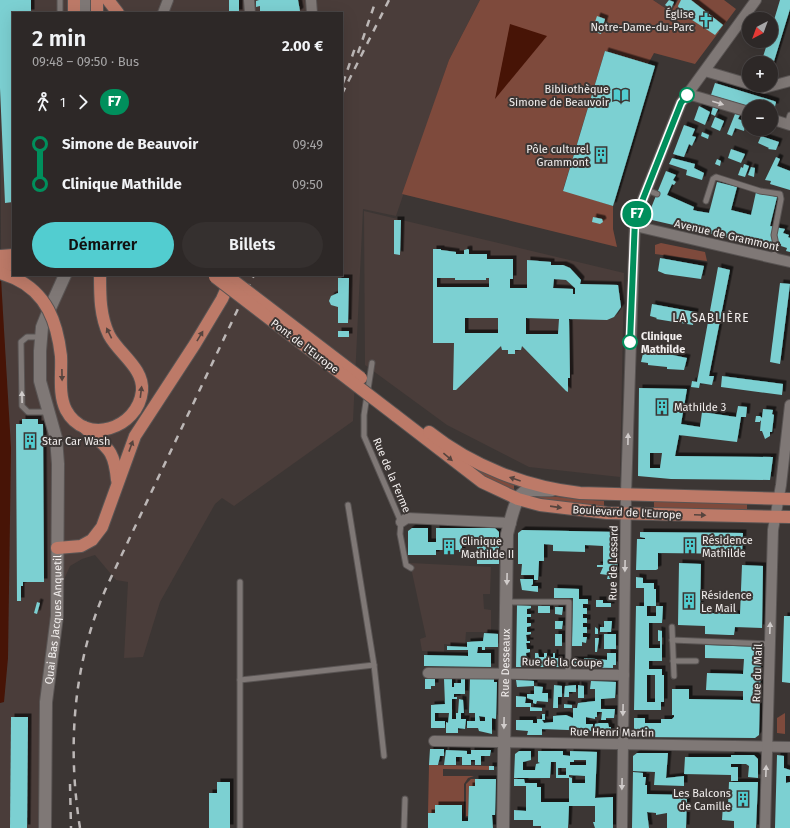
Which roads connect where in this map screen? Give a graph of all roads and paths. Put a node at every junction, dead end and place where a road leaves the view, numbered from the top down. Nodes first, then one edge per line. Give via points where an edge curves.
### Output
1 (60, 0) edge
2 (74, 0) edge
3 (84, 0) edge
4 (97, 0) edge
5 (108, 0) edge
6 (168, 0) edge
7 (249, 0) edge
8 (312, 0) edge
9 (756, 0) edge
10 (60, 12) edge
11 (74, 12) edge
12 (84, 12) edge
13 (97, 12) edge
14 (117, 12) edge
15 (163, 12) edge
16 (250, 12) edge
17 (312, 12) edge
18 (705, 71) junction
19 (790, 81) edge
20 (742, 82) edge
21 (778, 84) edge
22 (688, 94) junction
23 (742, 110) edge
24 (778, 120) edge
25 (789, 121) edge
26 (647, 190) junction
27 (657, 194) dead end
28 (706, 201) dead end
29 (635, 226) junction
30 (12, 254) edge
31 (0, 256) edge
32 (774, 258) junction
33 (790, 262) edge
34 (12, 264) edge
35 (0, 266) edge
36 (0, 273) edge
37 (65, 276) edge
38 (100, 276) edge
39 (217, 276) edge
40 (232, 276) edge
41 (41, 337) junction
42 (372, 363) dead end
43 (790, 405) edge
44 (396, 411) junction
45 (50, 412) junction
46 (82, 425) junction
47 (117, 483) junction
48 (553, 490) junction
49 (626, 494) junction
50 (518, 499) junction
51 (784, 499) edge
52 (348, 505) dead end
53 (626, 514) junction
54 (790, 517) edge
55 (775, 518) junction
56 (401, 522) junction
57 (511, 522) junction
58 (57, 548) junction
59 (411, 568) dead end
60 (240, 582) dead end
61 (506, 602) junction
62 (672, 627) dead end
63 (672, 640) junction
64 (770, 644) junction
65 (673, 661) junction
66 (696, 661) dead end
67 (374, 665) junction
68 (428, 673) dead end
69 (505, 674) junction
70 (568, 674) junction
71 (624, 675) junction
72 (674, 676) dead end
73 (240, 680) junction
74 (434, 741) dead end
75 (504, 742) junction
76 (623, 745) junction
77 (767, 747) junction
78 (790, 747) edge
79 (384, 756) dead end
80 (405, 799) dead end
81 (45, 828) edge
82 (240, 828) edge
83 (404, 828) edge
84 (503, 828) edge
85 (622, 828) edge
86 (765, 828) edge

1 - 10 lane
2 - 11 main road
3 - 12 main road
4 - 13 main road
5 - 14 main road
6 - 15 street
7 - 16 street
8 - 17 street
9 - 18 street, Rue de Lessard
18 - 20 street
18 - 22 street, Rue de Lessard
19 - 21 street
22 -> 23 street
22 - 26 street, Rue de Lessard via 681,103
24 - 25 street
26 - 27 lane
26 - 29 street, Rue de Lessard via 635,219
28 - 32 lane via 716,177 760,191 780,194 774,235
29 - 32 street, Avenue de Grammont
49 -> 29 street, Rue de Lessard
30 - 31 main road
32 - 33 street, Avenue de Grammont
34 - 35 main road
36 -> 46 main road, bridge via 23,282 46,303 56,327 64,403 71,417
37 - 41 main road, Quai Bas Jacques Anquetil via 46,317
46 -> 38 main road via 97,430 120,425 134,414 142,391 138,372 116,346 104,320
39 - 44 main road, Pont de l'Europe, bridge
47 -> 40 main road via 135,436 199,338 222,299
41 - 45 main road, Quai Bas Jacques Anquetil via 40,381
45 -> 41 lane via 28,412 22,406 21,342 27,337
42 - 56 lane, Rue de la Ferme via 364,415 364,436
43 - 51 street, Rue du Mail
48 -> 44 main road, Boulevard de l'Europe via 513,479 486,466
44 -> 50 main road, Boulevard de l'Europe via 482,482
45 - 58 main road, Quai Bas Jacques Anquetil via 58,464
46 - 47 main road via 113,456
47 - 58 main road via 102,527 97,534 81,546
48 - 49 main road, Boulevard de l'Europe
48 - 50 main road via 527,491 521,493
49 - 51 main road, Boulevard de l'Europe
49 - 53 street, Rue de Lessard
50 -> 53 main road, Boulevard de l'Europe via 580,511
50 - 57 main road, Rue Desseaux
51 - 55 street, Rue du Mail
52 - 67 lane
53 -> 55 main road, Boulevard de l'Europe
53 -> 71 street, Rue de Lessard
54 - 55 main road, Boulevard de l'Europe
64 -> 55 street, Rue du Mail
56 - 57 street via 407,518
56 - 59 lane, Rue de la Ferme via 406,566
57 -> 61 main road, Rue Desseaux via 507,534
58 - 81 main road, Quai Bas Jacques Anquetil via 57,616 46,702
60 - 73 lane
61 - 69 main road, Rue Desseaux
61 - 70 lane via 569,602
62 - 63 lane
63 - 64 lane
63 - 65 lane
64 - 77 street, Rue du Mail
65 - 66 lane
65 - 72 lane
67 - 73 lane
67 - 79 lane
68 - 69 street, Rue de la Coupe
69 - 70 street, Rue de la Coupe
69 -> 75 main road, Rue Desseaux
70 - 71 street, Rue de la Coupe
71 -> 76 street, Rue de Lessard
73 - 82 lane
74 - 75 street, Rue Henri Martin
75 - 76 street, Rue Henri Martin
75 - 84 main road, Rue Desseaux
76 - 77 street, Rue Henri Martin
76 -> 85 street, Rue de Lessard
77 - 78 street, Rue Henri Martin
86 -> 77 street, Rue du Mail
80 - 83 lane

